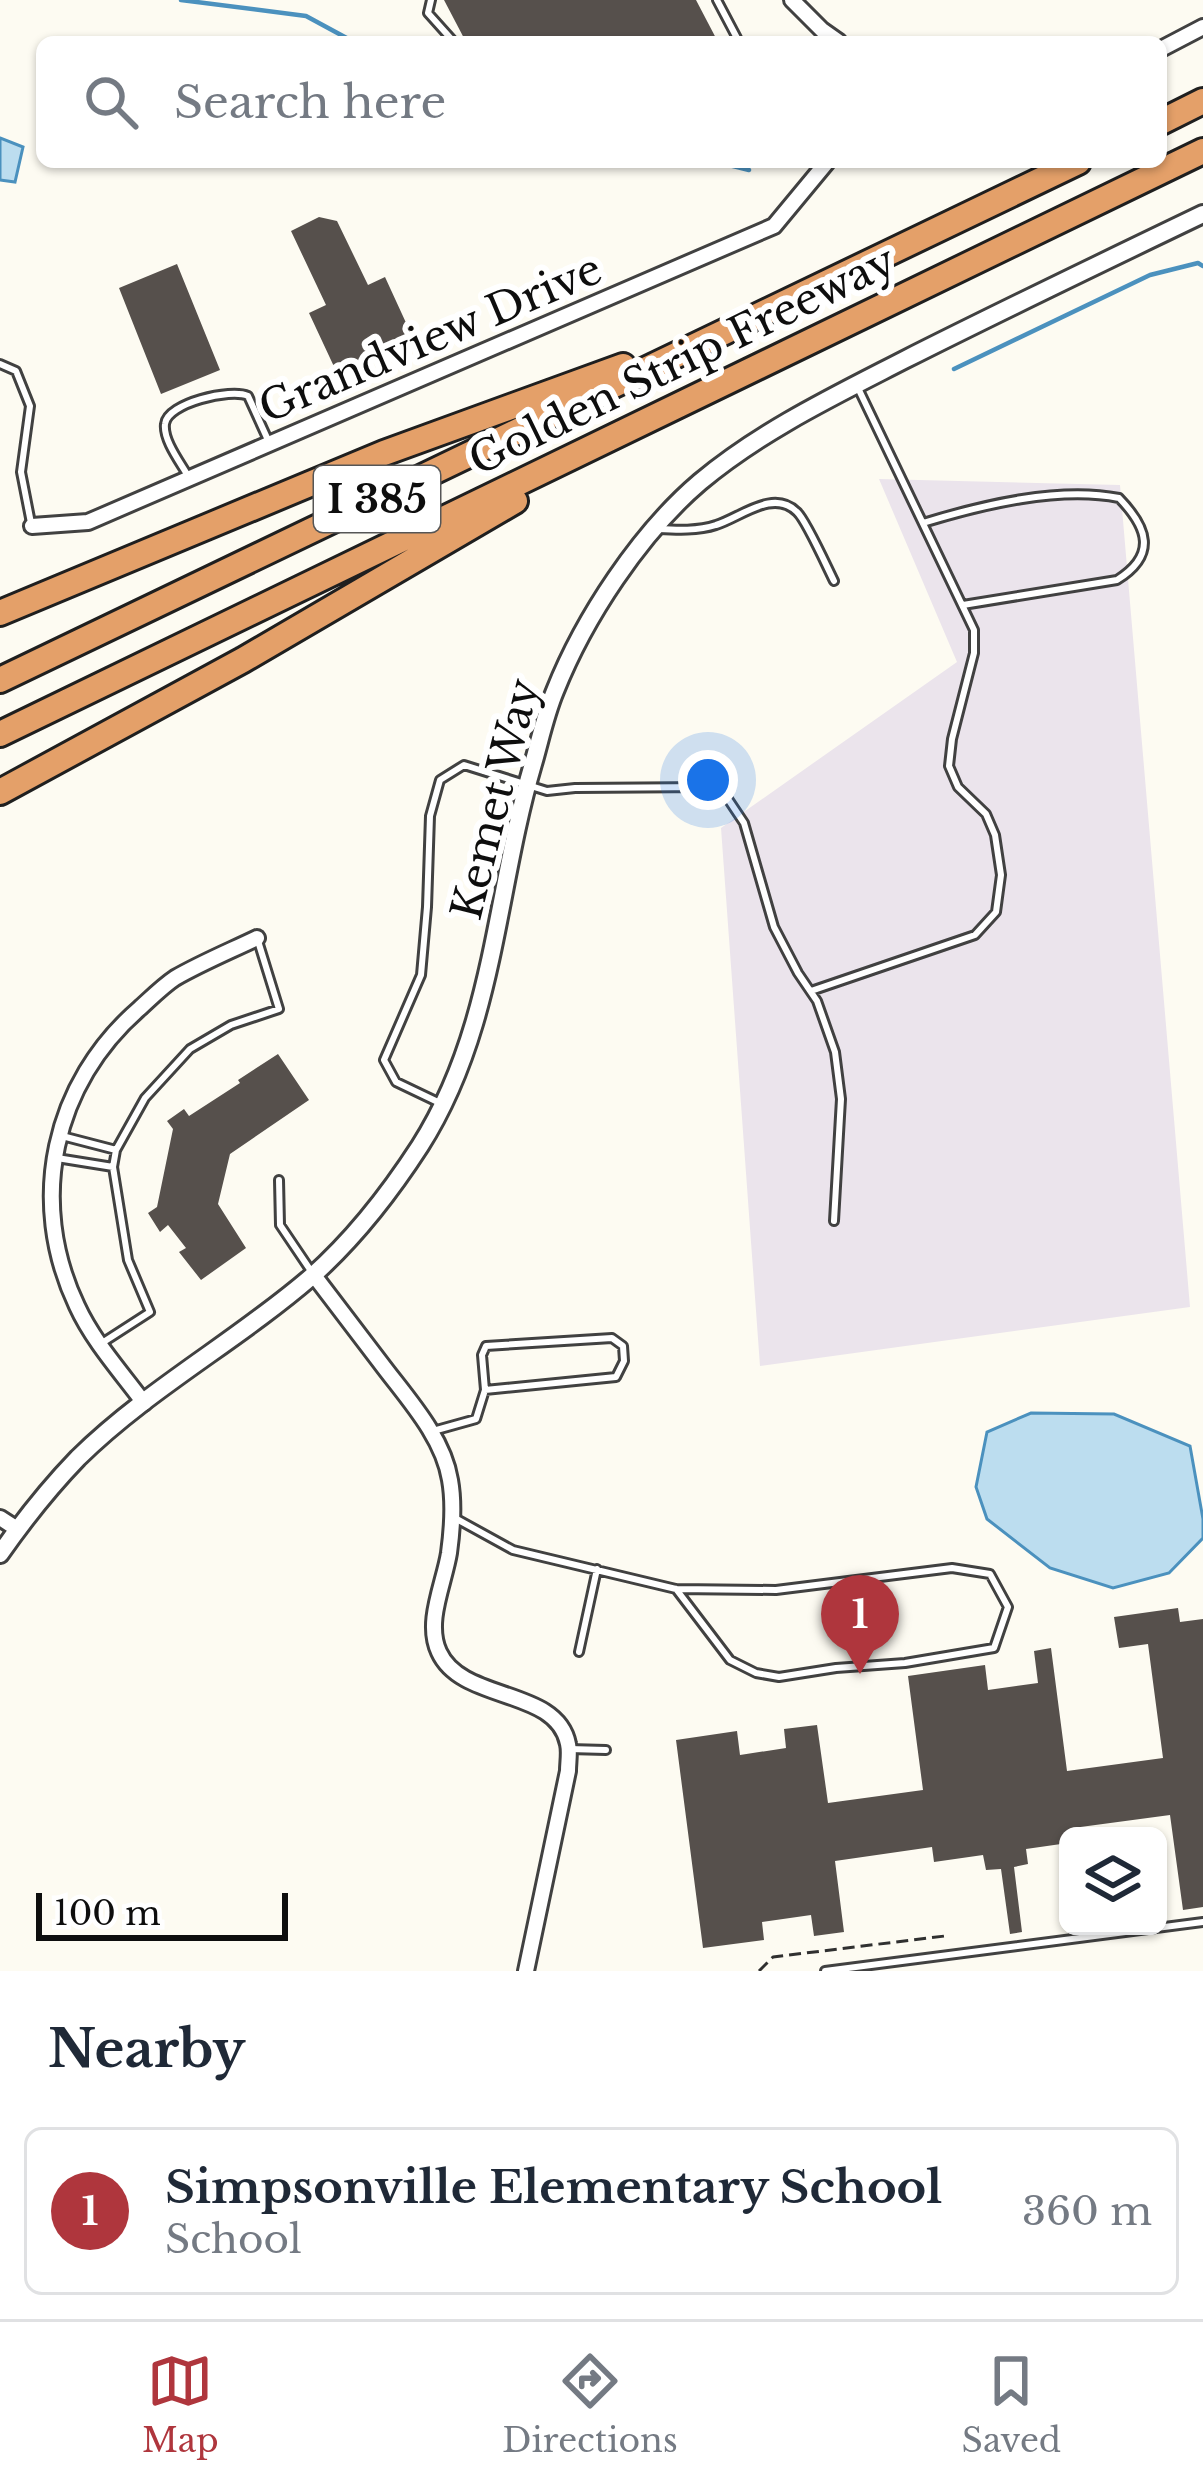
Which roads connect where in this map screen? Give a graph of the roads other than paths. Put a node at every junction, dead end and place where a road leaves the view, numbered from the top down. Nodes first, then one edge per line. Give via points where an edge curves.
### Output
1 (431, 0) edge
2 (717, 0) edge
3 (792, 0) edge
4 (1203, 27) edge
5 (449, 36) edge
6 (736, 36) edge
7 (830, 36) edge
8 (1167, 46) edge
9 (1203, 101) edge
10 (1167, 119) edge
11 (1203, 151) edge
12 (822, 168) edge
13 (1066, 168) edge
14 (1203, 214) edge
15 (755, 319) junction
16 (0, 364) edge
17 (856, 385) junction
18 (676, 406) junction
19 (270, 443) junction
20 (189, 478) junction
21 (923, 523) junction
22 (32, 526) joint
23 (655, 529) junction
24 (834, 581) dead end
25 (964, 604) junction
26 (0, 613) edge
27 (0, 680) edge
28 (0, 734) edge
29 (526, 787) junction
30 (0, 792) edge
31 (257, 938) joint
32 (811, 992) junction
33 (442, 1104) junction
34 (58, 1136) junction
35 (116, 1150) junction
36 (54, 1158) junction
37 (113, 1167) junction
38 (279, 1180) dead end
39 (834, 1221) dead end
40 (314, 1274) junction
41 (100, 1344) junction
42 (484, 1390) junction
43 (145, 1403) junction
44 (430, 1432) junction
45 (451, 1517) junction
46 (0, 1518) edge
47 (17, 1529) junction
48 (0, 1554) edge
49 (597, 1569) junction
50 (676, 1589) junction
51 (579, 1652) dead end
52 (569, 1749) junction
53 (606, 1750) dead end
54 (1203, 1922) edge
55 (526, 1971) edge
56 (825, 1971) edge

1 - 5 lane via 428,13
2 - 6 lane
3 - 7 street
4 - 8 street
9 - 10 highway
11 - 18 highway, Golden Strip Freeway / I 385
12 - 19 street, Grandview Drive via 774,226
13 - 15 highway, Golden Strip Freeway / I 385
14 - 17 street, Kemet Way
15 - 26 highway via 384,453
15 - 27 highway, Golden Strip Freeway / I 385
16 - 22 lane via 16,371 30,406 20,472
17 - 21 lane
17 - 23 street, Kemet Way via 700,482
18 - 28 highway, Golden Strip Freeway / I 385
18 - 30 highway
19 - 20 street, Grandview Drive
19 - 20 lane via 248,396 237,391 171,411 164,430
20 - 22 street, Grandview Drive via 88,522
21 - 25 lane
21 - 25 lane via 1070,494 1119,498 1137,517 1145,548 1117,580
23 - 24 lane via 716,525 778,503 797,511
23 - 29 street, Kemet Way via 573,650
25 - 32 lane via 974,653 949,766 994,835 996,912 975,934
29 - 32 lane via 708,787 728,800 744,824 774,927
29 - 33 street, Kemet Way via 492,962
29 - 33 lane via 464,765 440,780 430,816 421,975 384,1060 396,1082
31 - 34 street via 173,980 117,1028 70,1097
31 - 35 lane via 280,1009 190,1049 145,1098
32 - 39 lane via 835,1052 841,1099
33 - 40 street, Kemet Way via 373,1214
34 - 35 lane
34 - 36 street
35 - 37 lane
36 - 37 lane
36 - 41 street via 54,1238 78,1310
37 - 41 lane via 128,1260 150,1312
38 - 40 lane via 280,1225
40 - 43 street, Kemet Way
40 - 44 street
41 - 43 street
42 - 42 lane via 616,1377 623,1346 612,1338 486,1346
42 - 44 lane via 476,1419
43 - 47 street, Kemet Way via 79,1458
44 - 45 street via 451,1481
45 - 49 lane via 514,1550
45 - 52 street via 434,1620 440,1656 471,1682 550,1715
46 - 47 street
47 - 48 street, Kemet Way
49 - 50 lane
49 - 51 lane
50 - 50 lane via 730,1660 779,1677 994,1648 1008,1607 990,1574 952,1568 776,1590
52 - 53 lane
52 - 55 street
54 - 56 lane

